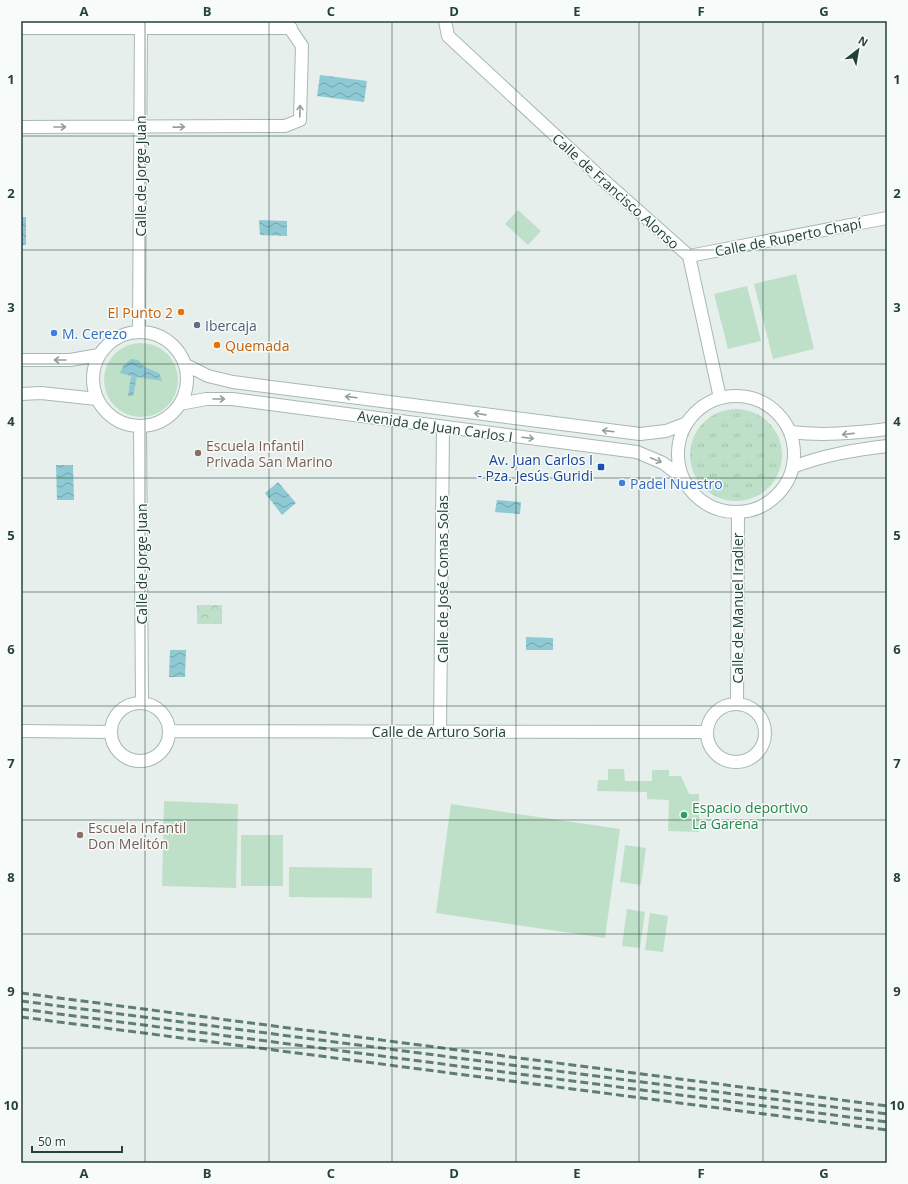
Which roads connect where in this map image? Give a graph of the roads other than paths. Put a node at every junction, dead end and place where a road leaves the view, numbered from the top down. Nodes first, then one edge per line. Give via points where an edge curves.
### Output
1 (445, 21) edge
2 (141, 24) edge
3 (288, 25) edge
4 (21, 28) edge
5 (21, 127) edge
6 (140, 127) junction
7 (887, 218) edge
8 (689, 256) junction
9 (139, 331) junction
10 (99, 356) junction
11 (21, 360) edge
12 (186, 365) junction
13 (21, 394) edge
14 (720, 398) junction
15 (97, 399) junction
16 (180, 404) junction
17 (688, 423) junction
18 (140, 426) junction
19 (443, 427) junction
20 (887, 429) edge
21 (790, 432) junction
22 (887, 446) edge
23 (793, 467) junction
24 (683, 478) junction
25 (738, 512) junction
26 (142, 702) junction
27 (737, 704) junction
28 (21, 731) edge
29 (170, 731) junction
30 (440, 731) junction
31 (111, 732) junction
32 (707, 732) junction

1 - 8 street, Calle de Francisco Alonso via 448,36
2 - 3 street
2 - 4 street
2 - 6 street, Calle de Jorge Juan
6 -> 3 street via 285,126 300,120 302,46
5 -> 6 street
6 - 9 street, Calle de Jorge Juan
7 - 8 street, Calle de Ruperto Chapí
8 - 14 street, Calle de Francisco Alonso
9 - 10 street via 114,340
9 - 12 street via 168,340 179,351
10 -> 11 street via 70,360
10 - 15 street via 94,369 93,384
12 - 16 street via 186,392
17 -> 12 street, Avenida de Juan Carlos I via 666,431 640,434 233,382 208,376
13 - 15 street via 41,393
14 - 17 street via 701,408
14 - 21 street via 737,396 754,399 769,406 782,418
15 - 18 street via 115,419
16 - 18 street via 170,416 156,424
16 -> 19 street, Avenida de Juan Carlos I via 206,399 232,399
17 - 24 street via 680,441 678,458
18 - 26 street, Calle de Jorge Juan
19 -> 24 street, Avenida de Juan Carlos I via 637,452 663,463
19 - 30 street, Calle de José Comas Solas
20 -> 21 street via 816,435
21 - 23 street via 794,450
22 - 23 street via 819,458
23 - 25 street via 786,486 772,500 757,509
24 - 25 street via 693,493 705,503 721,510
25 - 27 street, Calle de Manuel Iradier
26 - 29 street via 158,708 166,719
26 - 31 street via 128,706 116,714
27 - 32 street via 720,709 709,723
27 - 32 street via 755,711 763,723 764,738 754,755 746,760 727,760 712,749
28 - 31 street
29 - 30 street, Calle de Arturo Soria
29 - 31 street via 165,749 158,756 141,762 132,760 116,750
30 - 32 street, Calle de Arturo Soria

